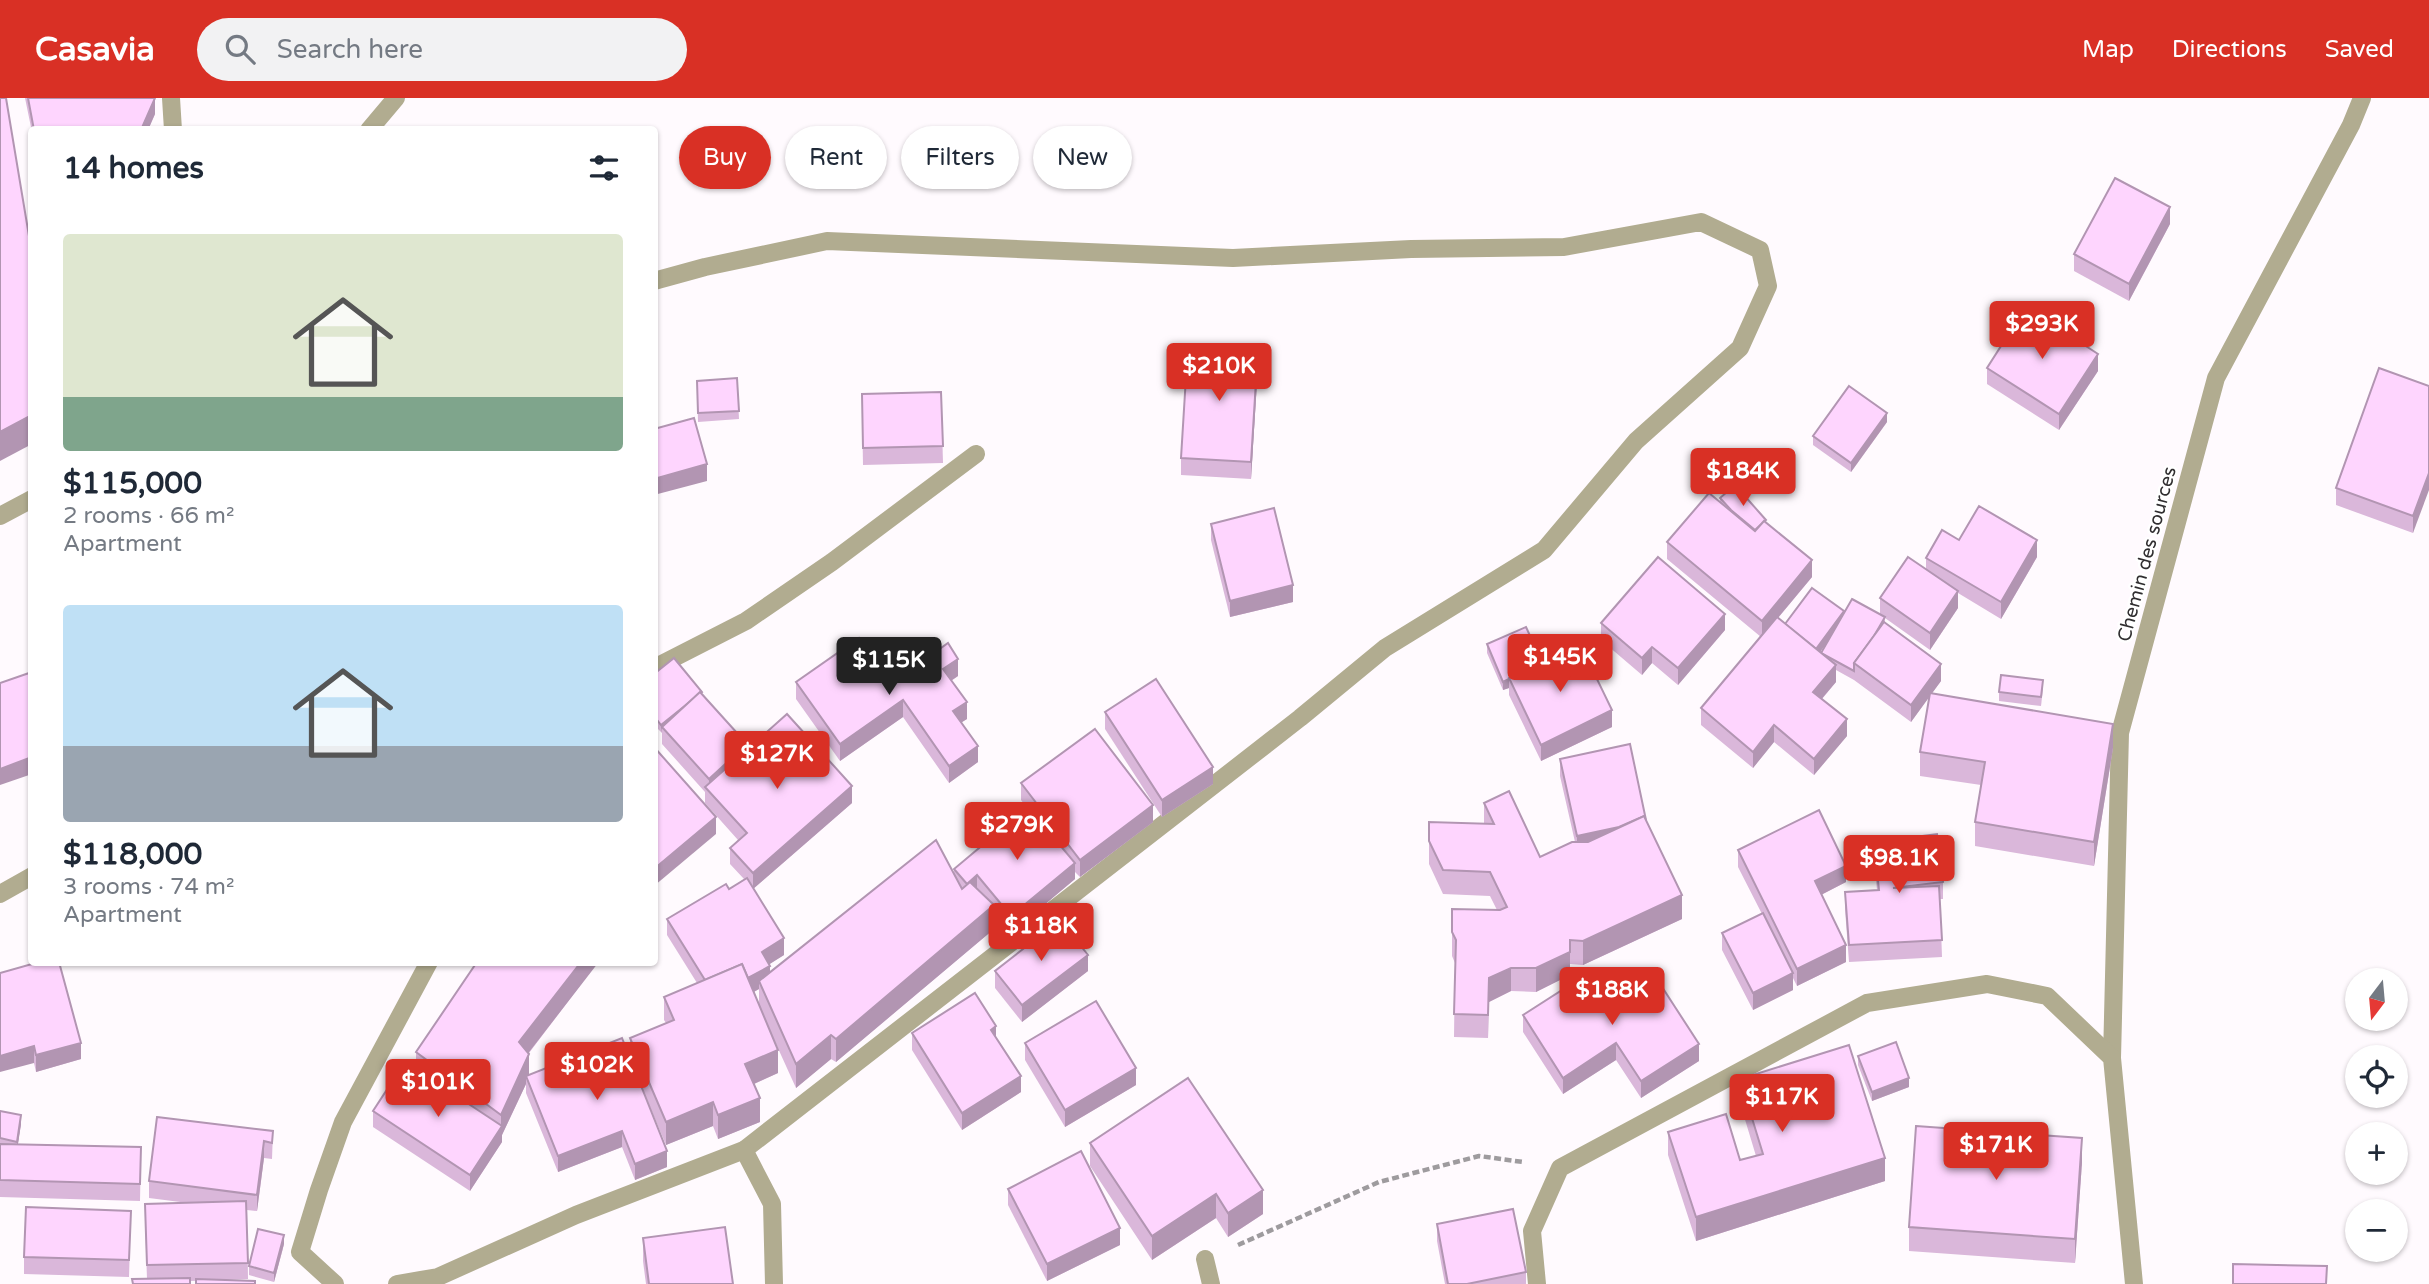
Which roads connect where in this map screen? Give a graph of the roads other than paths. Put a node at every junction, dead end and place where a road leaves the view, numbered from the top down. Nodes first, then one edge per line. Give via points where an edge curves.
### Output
1 (171, 98) edge
2 (396, 98) edge
3 (2362, 98) edge
4 (173, 126) edge
5 (372, 126) edge
6 (658, 280) edge
7 (976, 454) dead end
8 (28, 501) edge
9 (0, 516) edge
10 (658, 666) edge
11 (28, 878) edge
12 (0, 894) edge
13 (427, 966) edge
14 (2112, 1058) junction
15 (744, 1150) junction
16 (1205, 1259) road end
17 (335, 1284) edge
18 (397, 1284) edge
19 (774, 1284) edge
20 (1211, 1284) edge
21 (1537, 1284) edge
22 (2134, 1284) edge

1 - 4 street
2 - 5 street
3 - 14 street, Chemin des sources via 2216,378 2120,733
6 - 15 street via 827,241 1233,258 1564,247 1701,222 1760,250 1768,286 1740,348 1636,441 1544,551 1385,648
7 - 10 street via 746,621
8 - 9 street
11 - 12 street
13 - 17 street via 343,1122 300,1252
14 - 21 street via 2047,996 1987,984 1867,1003 1560,1168 1532,1231
14 - 22 street, Chemin des sources
15 - 18 street via 438,1277
15 - 19 street via 772,1204
16 - 20 street

